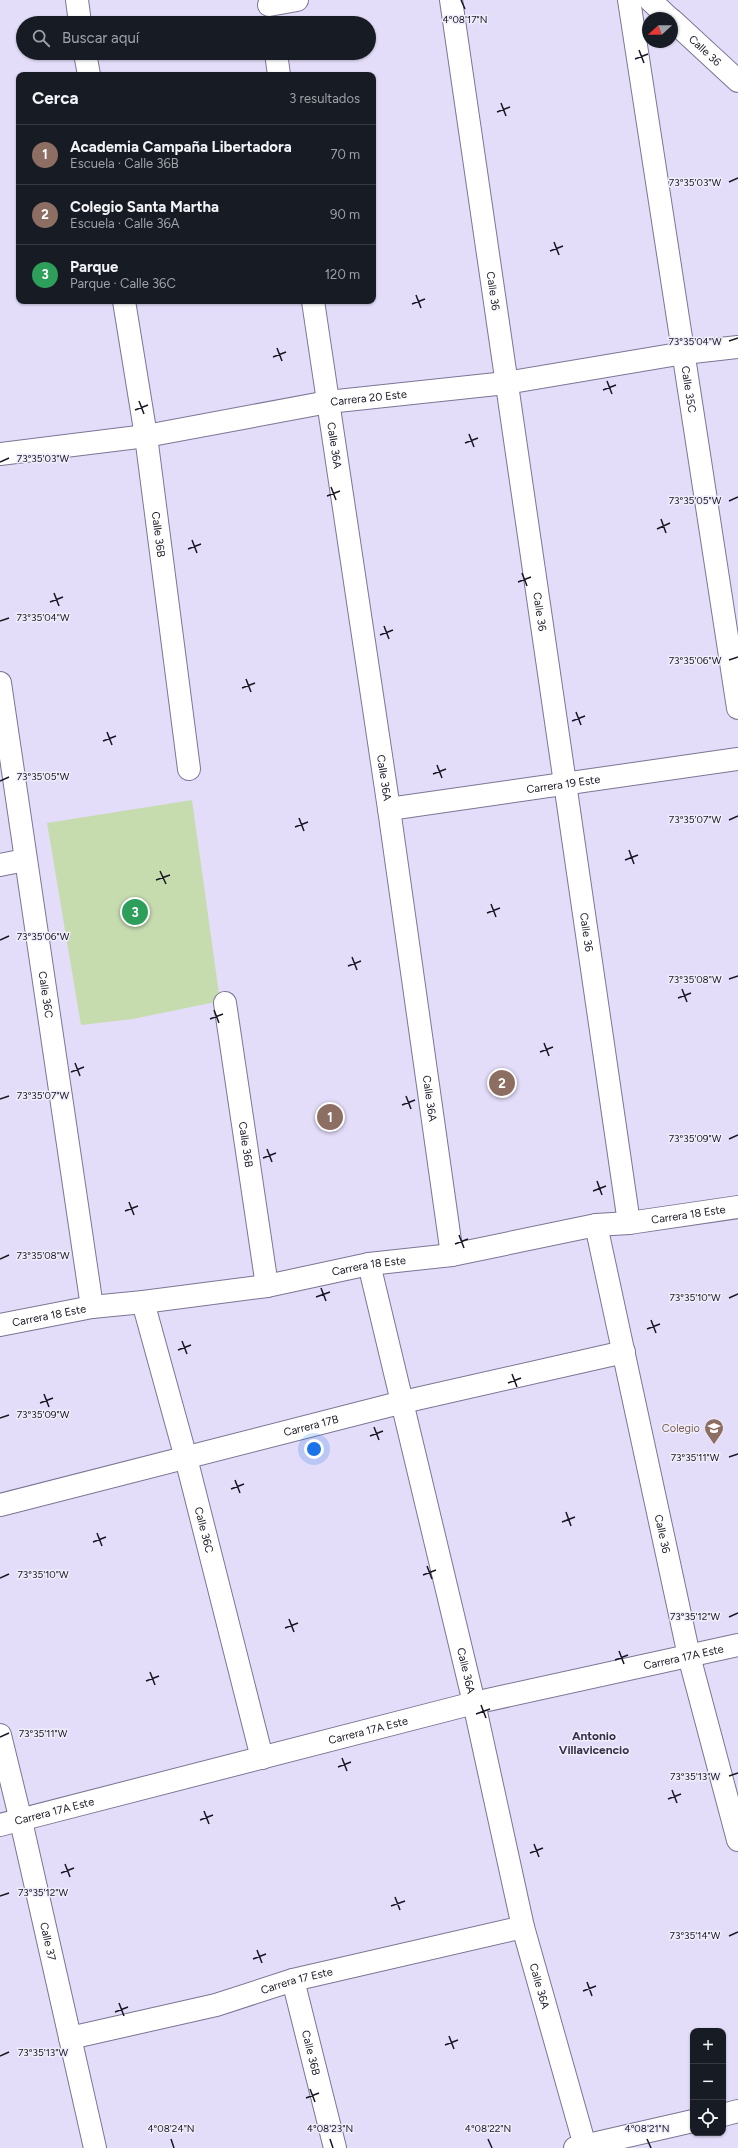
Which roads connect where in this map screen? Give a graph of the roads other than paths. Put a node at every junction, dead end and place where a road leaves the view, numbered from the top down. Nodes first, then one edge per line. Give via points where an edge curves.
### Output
1 (77, 0) edge
2 (297, 0) edge
3 (451, 0) edge
4 (629, 0) edge
5 (650, 0) edge
6 (270, 9) edge
7 (663, 12) edge
8 (79, 16) edge
9 (678, 26) edge
10 (86, 60) edge
11 (277, 60) edge
12 (88, 72) edge
13 (279, 72) edge
14 (738, 81) edge
15 (124, 304) edge
16 (313, 304) edge
17 (738, 346) edge
18 (684, 353) junction
19 (506, 383) junction
20 (328, 402) junction
21 (146, 436) junction
22 (0, 454) edge
23 (0, 682) edge
24 (738, 708) edge
25 (738, 759) edge
26 (189, 769) dead end
27 (565, 784) junction
28 (389, 809) junction
29 (25, 860) junction
30 (0, 865) edge
31 (225, 1003) dead end
32 (738, 1207) edge
33 (629, 1223) junction
34 (596, 1226) junction
35 (452, 1256) junction
36 (369, 1264) junction
37 (267, 1286) junction
38 (143, 1302) junction
39 (92, 1307) junction
40 (0, 1325) edge
41 (624, 1352) junction
42 (403, 1402) junction
43 (186, 1458) junction
44 (0, 1505) edge
45 (738, 1645) edge
46 (689, 1656) junction
47 (474, 1703) junction
48 (0, 1735) edge
49 (262, 1758) junction
50 (21, 1821) junction
51 (0, 1825) edge
52 (738, 1840) edge
53 (523, 1927) junction
54 (293, 1980) junction
55 (70, 2038) junction
56 (738, 2111) edge
57 (726, 2114) edge
58 (690, 2123) edge
59 (580, 2147) edge
60 (95, 2148) edge
61 (335, 2148) edge

1 - 8 street
2 - 6 street
3 - 19 street, Calle 36
4 - 18 street, Calle 35C
5 - 7 street
9 - 14 street, Calle 36
10 - 12 street
11 - 13 street
15 - 21 street, Calle 36B
16 - 20 street, Calle 36A
17 - 18 street, Carrera 20 Este
18 - 19 street, Carrera 20 Este
18 - 24 street, Calle 35C
19 - 20 street, Carrera 20 Este
19 - 27 street, Calle 36
20 - 21 street, Carrera 20 Este
20 - 28 street, Calle 36A
21 - 22 street, Carrera 20 Este
21 - 26 street, Calle 36B
23 - 29 street, Calle 36C
25 - 27 street, Carrera 19 Este
27 - 28 street, Carrera 19 Este
27 - 33 street, Calle 36
28 - 35 street, Calle 36A
29 - 30 street
29 - 39 street, Calle 36C
31 - 37 street, Calle 36B
32 - 33 street, Carrera 18 Este
33 - 34 street, Carrera 18 Este
34 - 35 street, Carrera 18 Este
34 - 41 street, Calle 36
35 - 36 street, Carrera 18 Este
36 - 37 street, Carrera 18 Este
36 - 42 street, Calle 36A
37 - 38 street, Carrera 18 Este
38 - 39 street, Carrera 18 Este
38 - 43 street, Calle 36C
39 - 40 street, Carrera 18 Este
41 - 42 street, Carrera 17B
41 - 46 street, Calle 36
42 - 43 street, Carrera 17B
42 - 47 street, Calle 36A
43 - 44 street, Carrera 17B
43 - 49 street, Calle 36C
45 - 46 street, Carrera 17A Este
46 - 47 street, Carrera 17A Este
46 - 52 street, Calle 36
47 - 49 street, Carrera 17A Este
47 - 53 street, Calle 36A
48 - 50 street, Calle 37
49 - 50 street, Carrera 17A Este
50 - 51 street, Carrera 17A Este
50 - 55 street, Calle 37
53 - 54 street, Carrera 17 Este
53 - 59 street, Calle 36A
54 - 55 street, Carrera 17 Este via 216,2005
54 - 61 street, Calle 36B
55 - 60 street, Calle 37
56 - 57 street
58 - 59 street

